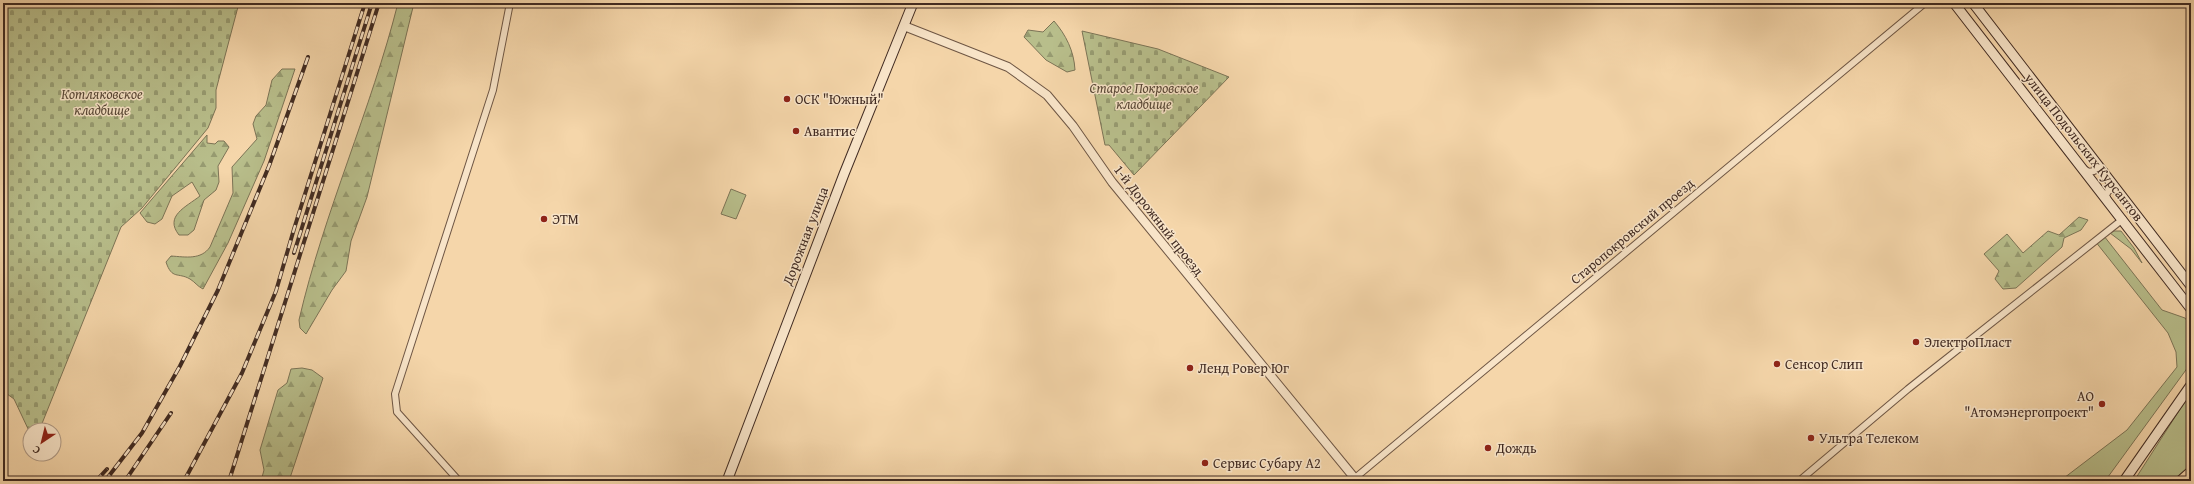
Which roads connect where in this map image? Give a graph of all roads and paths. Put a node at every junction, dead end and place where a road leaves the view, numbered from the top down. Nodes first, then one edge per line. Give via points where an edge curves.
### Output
1 (510, 3) edge
2 (913, 3) edge
3 (1925, 3) edge
4 (1954, 3) edge
5 (1973, 3) edge
6 (904, 26) junction
7 (2096, 161) junction
8 (2084, 170) junction
9 (2119, 191) junction
10 (2108, 200) junction
11 (2123, 219) junction
12 (2191, 286) edge
13 (2191, 309) edge
14 (2191, 385) edge
15 (2191, 472) edge
16 (1356, 480) edge
17 (459, 481) edge
18 (727, 481) edge
19 (1799, 481) edge
20 (2124, 481) edge
21 (2181, 481) edge

1 - 17 street via 493,90 395,394 397,412
2 - 6 main road, Дорожная улица
3 - 16 street, Старопокровский проезд
4 - 8 main road, улица Подольских Курсантов
5 - 7 main road, улица Подольских Курсантов
6 - 16 street, 1-й Дорожный проезд via 1008,66 1047,95 1073,126 1117,189
6 - 18 main road, Дорожная улица via 844,174
7 - 8 street via 2094,171
7 - 9 main road, улица Подольских Курсантов
8 - 10 main road, улица Подольских Курсантов
9 - 10 street via 2114,188 2109,190 2106,195
9 - 12 main road, улица Подольских Курсантов
10 - 11 main road, улица Подольских Курсантов
11 - 13 main road, улица Подольских Курсантов
11 - 19 street via 1908,389
14 - 20 main road
15 - 21 main road

